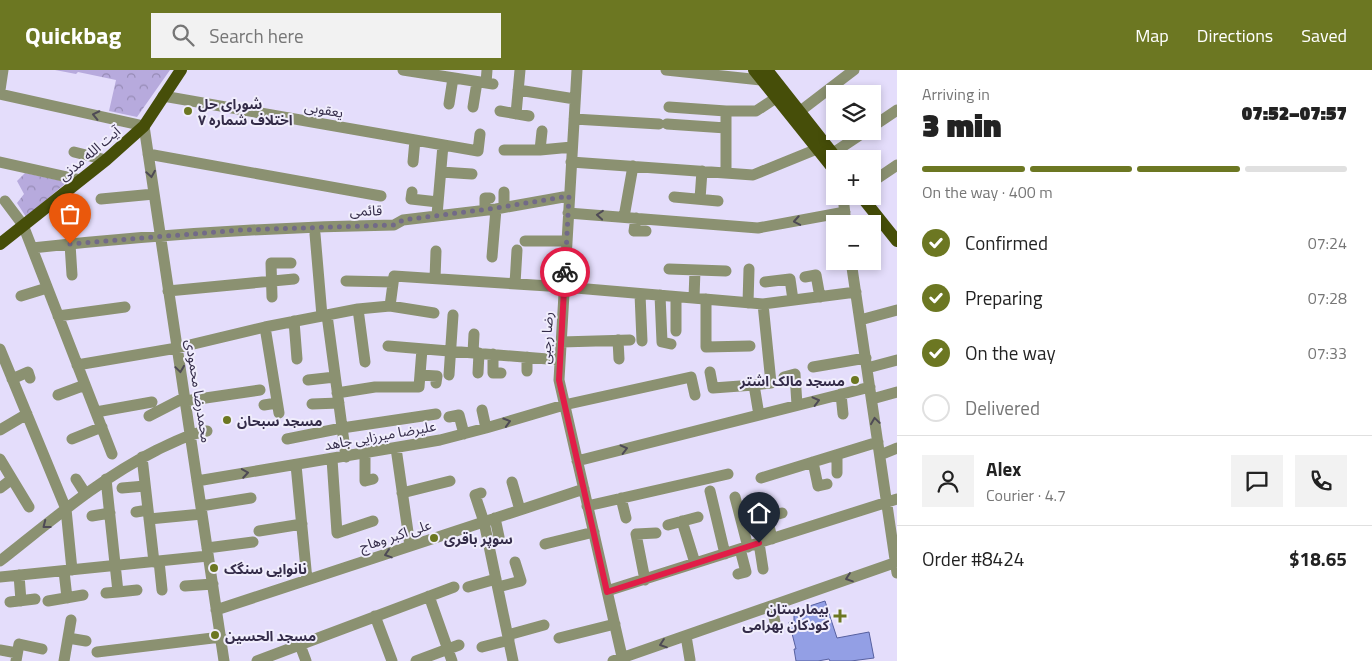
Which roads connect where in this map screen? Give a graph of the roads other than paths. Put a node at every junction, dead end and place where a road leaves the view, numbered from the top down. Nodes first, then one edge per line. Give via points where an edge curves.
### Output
1 (3, 70) edge
2 (182, 70) edge
3 (403, 70) edge
4 (487, 70) edge
5 (520, 70) edge
6 (577, 70) edge
7 (666, 70) edge
8 (854, 70) edge
9 (416, 71) edge
10 (438, 73) edge
11 (761, 73) edge
12 (461, 76) edge
13 (486, 83) junction
14 (0, 90) edge
15 (518, 90) junction
16 (0, 94) edge
17 (164, 96) junction
18 (776, 98) junction
19 (575, 99) junction
20 (449, 104) dead end
21 (669, 106) dead end
22 (474, 107) dead end
23 (897, 110) edge
24 (500, 111) dead end
25 (726, 111) junction
26 (516, 114) junction
27 (795, 114) junction
28 (529, 116) dead end
29 (574, 119) junction
30 (881, 121) edge
31 (144, 126) junction
32 (726, 128) junction
33 (542, 131) dead end
34 (480, 134) dead end
35 (415, 140) junction
36 (855, 140) edge
37 (443, 145) junction
38 (572, 147) junction
39 (817, 149) junction
40 (504, 150) dead end
41 (540, 150) junction
42 (829, 150) edge
43 (842, 150) edge
44 (74, 152) dead end
45 (148, 154) junction
46 (106, 160) junction
47 (826, 160) edge
48 (0, 162) edge
49 (413, 162) dead end
50 (572, 162) junction
51 (897, 164) edge
52 (633, 166) junction
53 (702, 171) junction
54 (441, 172) junction
55 (726, 172) junction
56 (472, 174) dead end
57 (881, 176) edge
58 (81, 180) junction
59 (412, 192) dead end
60 (504, 192) dead end
61 (154, 194) junction
62 (381, 196) dead end
63 (569, 196) junction
64 (674, 196) dead end
65 (490, 198) dead end
66 (101, 199) dead end
67 (700, 199) junction
68 (5, 200) dead end
69 (718, 201) dead end
70 (438, 202) junction
71 (869, 205) edge
72 (495, 208) junction
73 (568, 213) junction
74 (437, 215) junction
75 (624, 217) junction
76 (636, 218) junction
77 (826, 220) edge
78 (23, 225) junction
79 (646, 232) dead end
80 (315, 234) dead end
81 (895, 234) edge
82 (160, 235) junction
83 (525, 240) dead end
84 (567, 241) junction
85 (0, 244) edge
86 (70, 244) junction
87 (32, 248) junction
88 (517, 250) dead end
89 (436, 251) dead end
90 (492, 257) dead end
91 (291, 263) dead end
92 (669, 269) dead end
93 (749, 269) dead end
94 (695, 270) junction
95 (852, 270) edge
96 (726, 271) dead end
97 (72, 275) dead end
98 (805, 277) dead end
99 (294, 279) dead end
100 (394, 279) junction
101 (435, 279) junction
102 (346, 281) dead end
103 (272, 282) junction
104 (765, 282) dead end
105 (515, 284) junction
106 (564, 287) junction
107 (47, 288) junction
108 (168, 291) junction
109 (856, 292) junction
110 (640, 294) junction
111 (660, 295) junction
112 (21, 296) dead end
113 (820, 296) junction
114 (272, 297) dead end
115 (676, 297) junction
116 (700, 299) junction
117 (793, 300) junction
118 (748, 303) junction
119 (762, 304) junction
120 (390, 306) junction
121 (125, 307) dead end
122 (358, 309) junction
123 (897, 310) edge
124 (434, 313) dead end
125 (324, 315) junction
126 (453, 315) dead end
127 (58, 316) junction
128 (860, 320) junction
129 (294, 321) junction
130 (265, 327) junction
131 (676, 331) dead end
132 (474, 334) dead end
133 (642, 340) dead end
134 (561, 342) junction
135 (671, 344) dead end
136 (388, 346) dead end
137 (750, 346) dead end
138 (177, 348) junction
139 (0, 349) edge
140 (422, 349) junction
141 (451, 351) junction
142 (476, 353) junction
143 (493, 354) junction
144 (527, 357) junction
145 (297, 359) dead end
146 (619, 359) dead end
147 (560, 360) junction
148 (897, 360) edge
149 (365, 362) dead end
150 (866, 363) junction
151 (77, 365) junction
152 (813, 366) dead end
153 (527, 372) dead end
154 (710, 372) dead end
155 (478, 373) dead end
156 (501, 373) dead end
157 (449, 374) dead end
158 (420, 375) junction
159 (335, 377) junction
160 (784, 377) dead end
161 (30, 378) dead end
162 (12, 379) junction
163 (308, 380) dead end
164 (436, 383) dead end
165 (85, 385) junction
166 (754, 385) junction
167 (870, 387) junction
168 (260, 390) dead end
169 (897, 392) edge
170 (841, 394) junction
171 (58, 395) dead end
172 (695, 395) dead end
173 (338, 398) junction
174 (184, 400) junction
175 (872, 400) junction
176 (152, 402) dead end
177 (312, 404) dead end
178 (264, 405) dead end
179 (564, 405) junction
180 (797, 406) junction
181 (482, 410) dead end
182 (96, 412) junction
183 (27, 414) junction
184 (436, 414) dead end
185 (843, 414) dead end
186 (759, 415) junction
187 (149, 416) dead end
188 (449, 417) dead end
189 (102, 427) junction
190 (342, 428) junction
191 (486, 428) junction
192 (0, 430) edge
193 (207, 431) dead end
194 (190, 434) junction
195 (464, 434) junction
196 (72, 439) dead end
197 (287, 440) dead end
198 (878, 442) junction
199 (396, 448) junction
200 (897, 448) edge
201 (112, 454) dead end
202 (365, 454) junction
203 (837, 455) junction
204 (880, 455) junction
205 (142, 457) junction
206 (346, 457) junction
207 (0, 459) edge
208 (332, 459) junction
209 (577, 461) junction
210 (812, 462) junction
211 (296, 465) junction
212 (837, 473) dead end
213 (728, 474) dead end
214 (761, 478) dead end
215 (12, 479) junction
216 (76, 479) dead end
217 (106, 479) junction
218 (373, 479) dead end
219 (197, 481) junction
220 (450, 481) dead end
221 (512, 482) dead end
222 (826, 484) dead end
223 (145, 486) junction
224 (0, 488) edge
225 (122, 488) dead end
226 (584, 489) junction
227 (710, 491) dead end
228 (85, 493) junction
229 (402, 493) junction
230 (482, 493) dead end
231 (735, 496) dead end
232 (251, 498) dead end
233 (621, 498) junction
234 (892, 500) edge
235 (587, 506) junction
236 (29, 507) dead end
237 (66, 509) junction
238 (201, 510) junction
239 (520, 510) junction
240 (136, 512) dead end
241 (110, 513) junction
242 (782, 513) dead end
243 (92, 516) dead end
244 (698, 517) dead end
245 (626, 518) dead end
246 (489, 520) junction
247 (373, 521) dead end
248 (682, 521) junction
249 (147, 523) junction
250 (302, 524) junction
251 (668, 525) dead end
252 (594, 532) junction
253 (656, 533) dead end
254 (500, 537) dead end
255 (772, 539) junction
256 (546, 544) dead end
257 (410, 546) junction
258 (749, 546) junction
259 (208, 552) junction
260 (725, 554) junction
261 (1, 558) edge
262 (156, 561) junction
263 (516, 562) dead end
264 (695, 564) junction
265 (115, 566) junction
266 (896, 566) edge
267 (763, 569) dead end
268 (68, 570) junction
269 (738, 574) dead end
270 (19, 575) junction
271 (0, 577) edge
272 (307, 580) junction
273 (645, 580) junction
274 (497, 583) junction
275 (212, 584) junction
276 (184, 586) dead end
277 (454, 587) dead end
278 (468, 587) dead end
279 (137, 590) dead end
280 (161, 590) dead end
281 (118, 592) junction
282 (607, 592) junction
283 (106, 593) dead end
284 (83, 595) dead end
285 (429, 596) junction
286 (67, 598) junction
287 (34, 599) dead end
288 (48, 601) dead end
289 (772, 606) junction
290 (216, 610) junction
291 (375, 616) junction
292 (71, 620) dead end
293 (615, 624) junction
294 (544, 625) dead end
295 (776, 628) dead end
296 (686, 636) junction
297 (221, 637) junction
298 (508, 637) junction
299 (68, 638) junction
300 (559, 638) dead end
301 (86, 641) dead end
302 (300, 645) junction
303 (459, 645) dead end
304 (482, 647) dead end
305 (42, 649) dead end
306 (116, 649) junction
307 (0, 650) edge
308 (97, 652) dead end
309 (450, 655) edge
310 (16, 657) edge
311 (620, 660) edge
312 (690, 660) edge
313 (64, 661) edge
314 (118, 661) edge
315 (224, 661) edge
316 (258, 661) edge
317 (306, 661) edge
318 (392, 661) edge
319 (416, 661) edge
320 (513, 661) edge

1 - 14 street
2 - 17 main road, آیت الله مدنی
3 - 9 street
4 - 13 street
5 - 15 street
6 - 19 street, رضا رجبی
7 - 11 street
8 - 27 street
9 - 10 street
10 - 12 street
11 - 18 main road
11 - 27 main road
12 - 13 street
12 - 20 street
13 - 22 street
15 - 19 street
15 - 26 street
31 -> 16 street
17 - 31 main road, آیت الله مدنی
17 - 35 street, یعقوبی
18 - 25 street via 756,111
18 - 27 main road
19 - 29 street, رضا رجبی
21 - 25 street
23 - 30 street
24 - 26 street
25 - 32 street
26 - 28 street
27 - 39 main road
27 - 42 main road
29 - 32 street
29 - 38 street, رضا رجبی
31 - 45 street, محمدرضا محمودی
31 - 46 main road, آیت الله مدنی
32 - 55 street
33 - 41 street
34 - 37 street, یعقوبی via 478,151
35 - 37 street, یعقوبی
35 - 49 street
36 - 43 street
37 - 54 street
38 - 41 street
38 - 50 street, رضا رجبی
39 - 47 main road
39 - 55 street via 753,174
40 - 41 street
44 - 46 street
45 -> 61 street, محمدرضا محمودی
45 - 62 street
46 - 58 main road, آیت الله مدنی
48 - 58 street
50 - 52 street
50 - 63 street, رضا رجبی
51 - 57 street
52 - 53 street
52 - 75 street
53 - 55 street
53 - 67 street
54 - 56 street
54 - 70 street
58 - 78 main road, آیت الله مدنی
59 - 70 street via 411,199
60 - 72 street
61 - 66 street
61 - 82 street, محمدرضا محمودی
63 - 72 street, قائمی
63 - 73 street, رضا رجبی
64 - 67 street
65 - 72 street via 484,198
67 - 69 street
68 - 78 street
70 - 74 street
71 - 81 main road
72 - 74 street, قائمی
72 - 90 street
75 -> 73 street
73 - 84 street, رضا رجبی
74 - 82 street, قائمی via 403,220 394,225
75 - 76 street
77 -> 76 street via 758,228
76 - 79 street via 634,232
78 - 85 main road, آیت الله مدنی
78 - 87 street
80 - 125 street
82 - 86 street, قائمی
82 - 108 street, محمدرضا محمودی
83 - 84 street
84 - 106 street, رضا رجبی
86 - 87 street, قائمی
86 - 97 street
87 - 107 street
88 - 105 street
89 - 101 street
91 - 103 street via 271,263
92 - 94 street
93 - 118 street
94 - 96 street
94 - 116 street
95 - 109 street
98 - 113 street via 816,275
99 - 103 street
100 - 101 street
100 - 102 street
100 - 120 street
101 - 105 street
103 - 108 street
103 - 114 street
104 - 117 street via 790,279
105 - 106 street
106 - 110 street
106 - 134 street, رضا رجبی
107 - 112 street
107 - 127 street
108 - 138 street, محمدرضا محمودی
109 - 113 street
109 - 128 street
110 - 111 street
110 - 133 street
111 - 115 street
111 - 135 street via 662,342
113 - 117 street
115 - 116 street
115 - 131 street
116 - 118 street
116 - 137 street via 706,347
117 - 119 street
118 - 119 street
119 - 166 street via 771,383
120 - 122 street
120 - 124 street
121 - 127 street
122 - 125 street
122 - 149 street
123 - 128 street
125 - 129 street
125 - 159 street
126 - 141 street
127 - 151 street
128 - 150 street
129 - 130 street
129 - 145 street
130 - 138 street
130 - 178 street via 278,408
132 - 142 street
134 - 146 street via 624,340
134 - 147 street, رضا رجبی
136 - 140 street
138 - 151 street
138 -> 174 street, محمدرضا محمودی
139 - 162 street
140 - 141 street
140 - 158 street
141 - 142 street
141 - 157 street
142 - 143 street
142 - 155 street
143 - 144 street
143 - 156 street via 493,372
144 - 147 street
144 - 153 street
147 - 179 street, رضا رجبی via 559,380
148 - 150 street
150 - 152 street
150 - 167 street
151 - 165 street
154 - 166 street via 713,388
158 - 164 street via 436,376
158 - 173 street via 419,387 408,392 375,387
159 - 163 street
159 - 173 street
160 - 180 street via 795,374
161 - 162 street via 28,372
162 - 183 street
165 - 171 street
165 - 182 street
166 - 186 street
167 - 170 street
167 - 175 street
168 - 174 street
169 - 175 street
180 -> 170 street
170 - 185 street
172 - 179 street, علیرضا میرزایی جاهد via 691,377
173 - 177 street
173 - 190 street
174 - 187 street
174 - 194 street, محمدرضا محمودی
198 -> 175 street
176 - 182 street
191 -> 179 street, علیرضا میرزایی جاهد
179 - 209 street, رضا رجبی
180 - 186 street
181 - 191 street
182 - 189 street
183 - 192 street
183 - 237 street
184 - 190 street
209 -> 186 street
188 - 195 street via 459,415
189 - 196 street
189 - 201 street
190 - 197 street
190 - 206 street
191 - 195 street, علیرضا میرزایی جاهد
193 - 194 street
194 - 205 street
194 - 219 street, محمدرضا محمودی
195 - 199 street, علیرضا میرزایی جاهد via 441,446
198 - 203 street
198 - 204 street
199 - 202 street, علیرضا میرزایی جاهد
199 - 229 street
200 - 204 street
202 - 206 street, علیرضا میرزایی جاهد
202 - 218 street via 365,481
203 - 210 street
203 - 212 street
204 - 234 street
205 - 217 street
205 - 223 street
206 - 208 street, علیرضا میرزایی جاهد
207 - 215 street
208 - 211 street, علیرضا میرزایی جاهد
208 - 247 street via 337,533
209 - 226 street, رضا رجبی
210 - 214 street
210 - 222 street via 818,486
219 -> 211 street, علیرضا میرزایی جاهد
211 - 250 street
213 - 233 street
215 - 224 street
215 - 236 street
216 - 228 street
217 - 228 street
217 - 241 street
219 - 238 street, محمدرضا محمودی
220 - 229 street
221 - 239 street
223 - 225 street
223 - 249 street
226 - 235 street, رضا رجبی
226 - 239 street, علی اکبر وهاج
227 - 260 street
228 - 237 street
229 - 257 street
230 - 246 street via 475,495
231 - 258 street
232 - 238 street
233 - 235 street
233 - 245 street
234 - 255 street
234 - 266 street
235 - 252 street, رضا رجبی
237 -> 261 street
237 - 268 street
238 - 249 street
238 - 259 street, محمدرضا محمودی
239 - 246 street, علی اکبر وهاج
240 - 249 street
241 - 243 street
241 - 265 street
242 - 255 street via 767,517
244 - 248 street
246 - 254 street
246 - 257 street, علی اکبر وهاج
246 - 274 street
248 - 251 street
248 - 264 street
249 - 262 street
250 - 259 street
250 - 272 street
252 - 256 street
252 - 282 street, رضا رجبی
253 - 273 street via 636,534
255 - 258 street
257 -> 272 street, علی اکبر وهاج
258 - 260 street
258 - 267 street
258 - 269 street via 746,572
259 - 262 street
259 - 275 street, محمدرضا محمودی
260 - 264 street
262 - 265 street
262 - 280 street
263 - 274 street via 522,585
264 - 273 street
265 - 268 street
265 - 281 street
266 -> 289 street
268 - 270 street
268 - 286 street
270 - 271 street
270 - 287 street via 16,602
272 - 290 street, علی اکبر وهاج
273 - 282 street
274 - 278 street
274 - 298 street
275 - 276 street
275 - 290 street, محمدرضا محمودی
277 - 285 street
279 - 281 street
281 - 283 street
282 - 293 street, رضا رجبی
284 - 286 street
285 - 291 street
285 - 309 street
286 - 288 street
289 - 295 street
289 - 296 street
290 - 297 street, محمدرضا محمودی
291 - 302 street
291 - 318 street
292 - 299 street
293 - 300 street
293 - 311 street, رضا رجبی
294 - 298 street
296 -> 311 street
296 - 312 street
297 - 306 street
297 - 315 street, محمدرضا محمودی
298 - 304 street
298 - 320 street
299 - 301 street
299 - 313 street
302 - 316 street
302 - 317 street
303 - 309 street
305 - 310 street via 19,644
306 - 308 street
306 - 314 street
307 - 310 street
309 - 319 street

